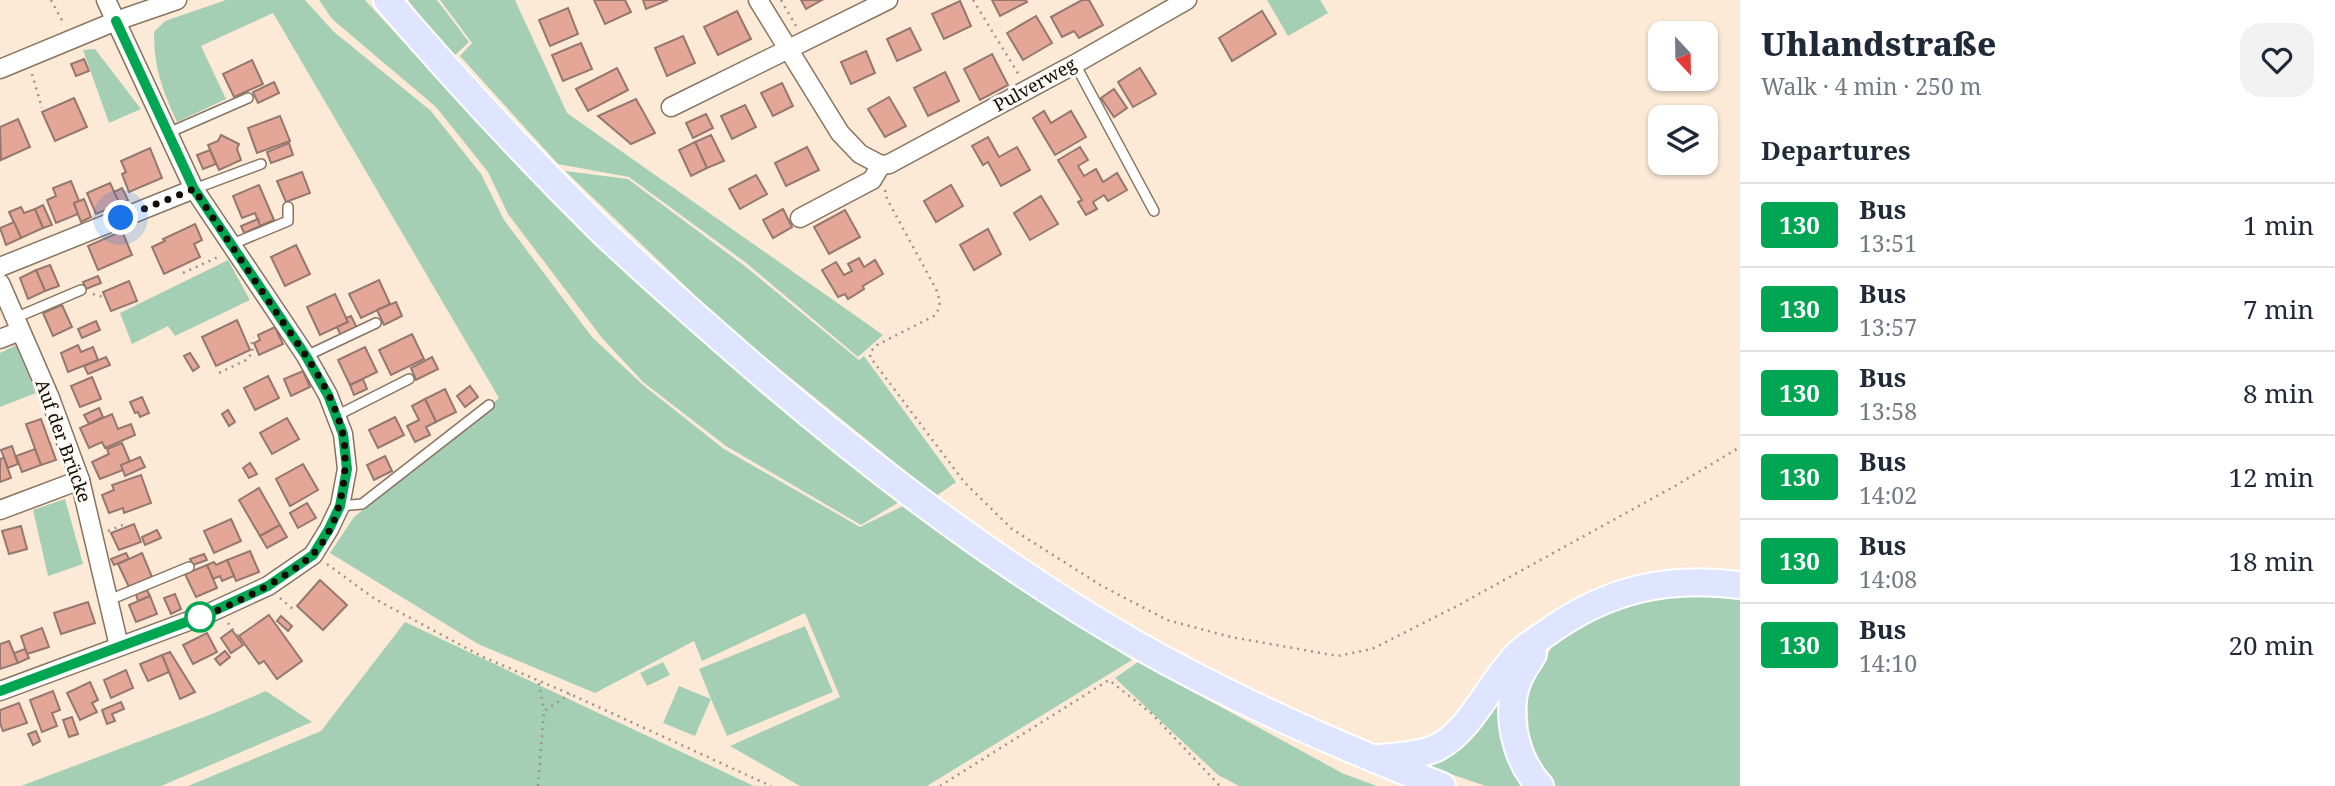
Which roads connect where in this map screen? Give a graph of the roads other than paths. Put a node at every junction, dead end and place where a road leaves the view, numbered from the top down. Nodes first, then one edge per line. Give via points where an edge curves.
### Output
1 (106, 0) edge
2 (177, 0) edge
3 (387, 0) edge
4 (758, 0) edge
5 (888, 0) edge
6 (1186, 0) edge
7 (116, 21) junction
8 (787, 50) junction
9 (1075, 64) junction
10 (0, 69) edge
11 (248, 98) dead end
12 (671, 107) dead end
13 (168, 133) junction
14 (261, 164) dead end
15 (881, 165) junction
16 (194, 189) junction
17 (288, 207) dead end
18 (1154, 211) dead end
19 (800, 218) dead end
20 (232, 248) junction
21 (0, 267) edge
22 (0, 283) edge
23 (81, 290) dead end
24 (376, 323) dead end
25 (17, 325) junction
26 (0, 339) edge
27 (306, 356) junction
28 (409, 379) dead end
29 (489, 405) dead end
30 (336, 416) junction
31 (80, 480) junction
32 (340, 506) junction
33 (0, 510) edge
34 (189, 566) dead end
35 (1740, 585) edge
36 (109, 600) junction
37 (1545, 634) junction
38 (119, 646) junction
39 (0, 691) edge
40 (1373, 760) junction
41 (1442, 786) edge
42 (1540, 786) edge

1 - 7 street
2 - 7 street
3 - 40 main road via 447,70 603,231 797,405 878,469 1051,593 1132,642 1233,696
4 - 8 street
5 - 8 street
6 - 9 street, Pulverweg
7 - 10 street
7 - 13 street
8 - 12 street
8 - 15 street via 840,133 860,154
9 - 15 street, Pulverweg via 911,154
9 - 18 lane
11 - 13 lane
13 - 16 street
14 - 16 lane
15 - 19 street, Pulverweg via 872,180
16 - 20 street
16 - 21 street
17 - 20 lane via 288,221
20 - 27 street
22 - 25 street, Auf der Brücke
23 - 25 lane
24 - 27 lane
25 - 26 street
25 - 31 street, Auf der Brücke
27 - 30 street
28 - 30 lane
29 - 32 lane via 362,504
30 - 32 street via 347,469
31 - 33 street
31 - 36 street, Auf der Brücke
32 - 38 street via 313,555 268,586
34 - 36 lane
35 - 37 main road via 1667,583 1635,589 1602,600
36 - 38 street, Auf der Brücke
37 - 40 main road via 1519,653 1463,728 1438,747
37 - 42 main road via 1518,679 1512,718 1516,746
38 - 39 street
40 - 41 main road

